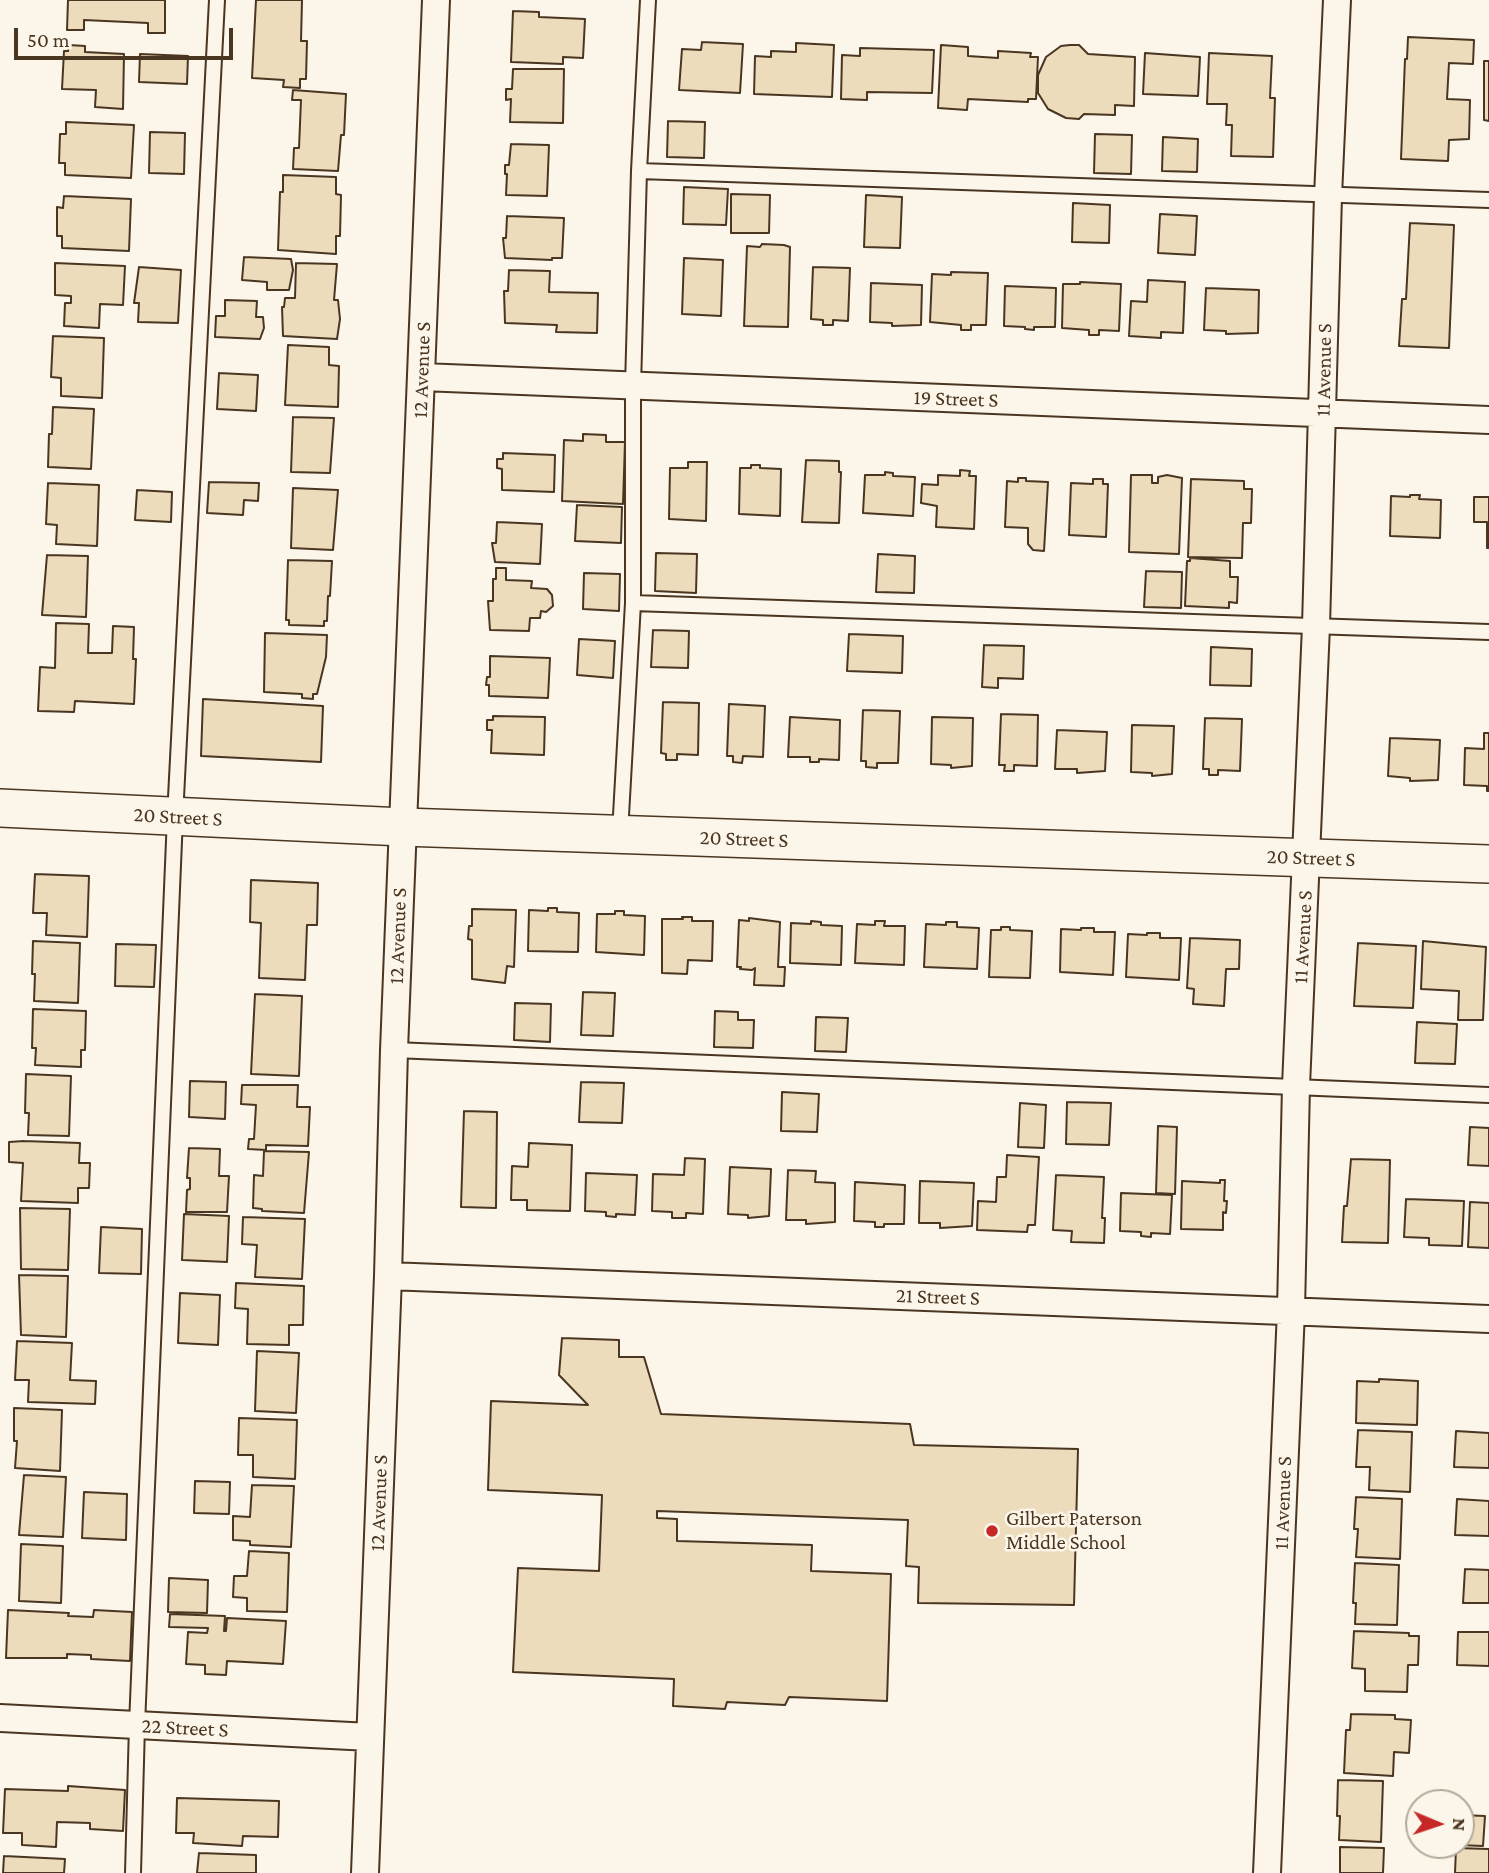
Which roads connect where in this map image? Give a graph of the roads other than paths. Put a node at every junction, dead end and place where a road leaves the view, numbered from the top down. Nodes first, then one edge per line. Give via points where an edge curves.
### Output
1 (218, 0) edge
2 (436, 0) edge
3 (648, 0) edge
4 (1337, 0) edge
5 (639, 171) junction
6 (1328, 196) junction
7 (1489, 200) edge
8 (422, 377) junction
9 (634, 386) junction
10 (1323, 414) junction
11 (1489, 420) edge
12 (633, 603) junction
13 (1316, 626) junction
14 (1489, 632) edge
15 (0, 808) edge
16 (175, 817) junction
17 (403, 827) junction
18 (620, 834) junction
19 (1307, 858) junction
20 (1489, 864) edge
21 (394, 1050) junction
22 (1296, 1086) junction
23 (1489, 1095) edge
24 (388, 1276) junction
25 (1291, 1310) junction
26 (1489, 1318) edge
27 (0, 1718) edge
28 (137, 1725) junction
29 (370, 1737) junction
30 (133, 1873) edge
31 (365, 1873) edge
32 (1268, 1873) edge

1 - 16 lane
2 - 8 street, 12 Avenue S
3 - 5 lane
4 - 6 street, 11 Avenue S
5 - 6 lane
5 - 9 lane
6 - 7 lane
6 - 10 street, 11 Avenue S
8 - 9 street, 19 Street S
8 - 17 street, 12 Avenue S
9 - 10 street, 19 Street S
9 - 12 lane
10 - 11 street, 19 Street S
10 - 13 street, 11 Avenue S
12 - 13 lane
12 - 18 lane
13 - 14 lane
13 - 19 street, 11 Avenue S
15 - 16 street, 20 Street S
16 - 17 street, 20 Street S
16 - 28 lane
17 - 18 street, 20 Street S
17 - 21 street, 12 Avenue S
18 - 19 street, 20 Street S
19 - 20 street, 20 Street S
19 - 22 street, 11 Avenue S
21 - 22 lane
21 - 24 street, 12 Avenue S
22 - 23 lane
22 - 25 street, 11 Avenue S
24 - 25 street, 21 Street S
24 - 29 street, 12 Avenue S
25 - 26 street, 21 Street S
25 - 32 street, 11 Avenue S
27 - 28 street, 22 Street S
28 - 29 street, 22 Street S
28 - 30 lane
29 - 31 street, 12 Avenue S

